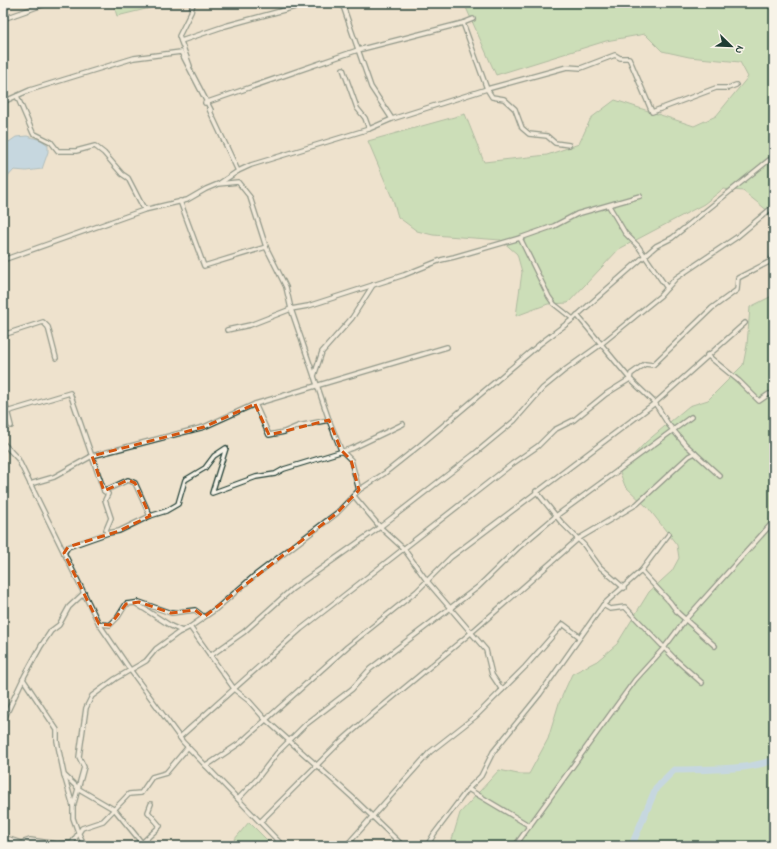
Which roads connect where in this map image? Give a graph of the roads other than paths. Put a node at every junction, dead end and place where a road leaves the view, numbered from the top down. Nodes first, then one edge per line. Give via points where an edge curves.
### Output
1 (48, 3) edge
2 (193, 3) edge
3 (310, 3) edge
4 (342, 3) edge
5 (3, 19) edge
6 (473, 19) dead end
7 (463, 23) junction
8 (181, 41) junction
9 (358, 50) junction
10 (343, 69) dead end
11 (736, 85) dead end
12 (487, 89) junction
13 (17, 96) junction
14 (3, 102) edge
15 (205, 103) junction
16 (211, 110) dead end
17 (392, 119) junction
18 (369, 130) junction
19 (569, 145) dead end
20 (769, 160) dead end
21 (238, 171) junction
22 (218, 184) junction
23 (640, 196) dead end
24 (180, 201) junction
25 (609, 206) junction
26 (774, 206) edge
27 (147, 209) dead end
28 (520, 238) junction
29 (266, 247) junction
30 (774, 254) edge
31 (644, 256) junction
32 (3, 260) edge
33 (373, 285) junction
34 (667, 288) junction
35 (291, 309) junction
36 (577, 315) junction
37 (573, 319) junction
38 (745, 323) dead end
39 (227, 330) dead end
40 (3, 336) edge
41 (600, 345) junction
42 (447, 347) dead end
43 (707, 355) junction
44 (56, 358) dead end
45 (314, 376) junction
46 (630, 379) junction
47 (318, 385) junction
48 (774, 394) edge
49 (3, 395) edge
50 (655, 403) junction
51 (255, 404) junction
52 (3, 413) edge
53 (691, 417) dead end
54 (329, 420) junction
55 (403, 424) dead end
56 (11, 426) dead end
57 (3, 443) edge
58 (342, 450) junction
59 (695, 453) junction
60 (92, 456) junction
61 (720, 476) dead end
62 (30, 484) junction
63 (360, 490) junction
64 (104, 491) junction
65 (536, 491) junction
66 (354, 496) junction
67 (150, 516) junction
68 (556, 516) junction
69 (774, 521) edge
70 (380, 527) junction
71 (108, 533) junction
72 (669, 534) dead end
73 (578, 539) junction
74 (404, 549) junction
75 (64, 553) junction
76 (641, 571) junction
77 (427, 581) junction
78 (624, 588) junction
79 (84, 593) junction
80 (135, 603) junction
81 (602, 605) junction
82 (451, 610) junction
83 (204, 617) junction
84 (685, 620) junction
85 (99, 624) junction
86 (190, 628) junction
87 (182, 631) junction
88 (472, 632) junction
89 (580, 637) junction
90 (714, 646) dead end
91 (664, 648) junction
92 (210, 656) junction
93 (131, 671) junction
94 (22, 679) junction
95 (702, 683) dead end
96 (235, 690) junction
97 (502, 690) junction
98 (265, 719) junction
99 (3, 721) edge
100 (180, 737) junction
101 (289, 741) junction
102 (188, 747) junction
103 (316, 765) junction
104 (206, 766) junction
105 (64, 774) junction
106 (79, 789) junction
107 (468, 789) junction
108 (238, 799) junction
109 (151, 804) dead end
110 (73, 807) junction
111 (114, 810) junction
112 (372, 816) junction
113 (260, 822) junction
114 (530, 826) junction
115 (78, 832) junction
116 (3, 837) edge
117 (86, 846) edge
118 (283, 846) edge
119 (346, 846) edge
120 (403, 846) edge
121 (427, 846) edge
122 (515, 846) edge

1 - 5 street
2 - 8 street via 179,36
3 - 8 street
4 - 9 street
6 - 7 street
7 - 9 street
7 - 12 street
8 - 15 street
9 - 15 street
9 - 17 street via 371,87
10 - 18 street via 357,108 365,118
11 - 12 street via 716,88 652,112 629,58 615,55 581,68 567,67
12 - 17 street
12 - 19 street via 492,97 504,99 515,109 522,128 529,134 547,136 555,144
13 - 14 street
13 - 16 street via 134,58 181,52
13 - 27 street via 33,133 51,142 58,151 95,146 128,178 143,207
15 - 21 street via 214,116
17 - 18 street
18 - 21 street
20 - 31 street via 672,238
21 - 22 street
22 - 24 street
22 - 29 street via 238,182 250,197
23 - 25 street
24 - 29 street via 204,266
24 - 32 street via 144,210
25 - 28 street via 577,214 554,226
25 - 31 street via 624,233
26 - 34 street via 737,237 676,278
28 - 33 street via 441,260
28 - 37 street via 549,297
29 - 35 street via 286,287
30 - 46 street via 771,261 738,278 737,290 712,308 653,365 644,364 631,374
31 - 34 street
31 - 36 street
33 - 35 street
33 - 45 street via 352,318 322,352
34 - 41 street
35 - 39 street via 250,325
35 - 45 street
36 - 37 street
36 - 41 street
37 - 63 street via 419,446
38 - 43 street
40 - 44 street via 43,322 48,327
41 - 46 street
41 - 70 street via 543,388 514,421 474,455
42 - 47 street
43 - 48 street via 759,401 769,394
43 - 50 street
45 - 47 street
46 - 50 street
46 - 74 street via 606,394 574,420 554,430 538,446
47 - 51 street
47 - 54 street
49 - 56 street
50 - 59 street via 668,424
50 - 65 street
51 - 54 street via 268,435
51 - 60 street via 204,427
52 - 60 street via 70,393
53 - 68 street
54 - 58 street
55 - 58 street via 353,448
57 - 62 street via 18,459
58 - 63 street via 351,460
58 - 67 street via 212,494 226,448 214,456 205,468 185,480 178,504
59 - 61 street
59 - 73 street via 637,504
60 - 62 street via 54,477
60 - 64 street
62 - 75 street
63 - 66 street
64 - 67 street via 128,480 135,483
64 - 71 street via 108,494 105,500 111,518 106,530
65 - 68 street
65 - 77 street via 451,557
66 - 70 street
66 - 83 street via 337,513
67 - 71 street via 119,531
68 - 73 street
68 - 82 street
69 - 84 street
70 - 74 street
70 - 92 street via 292,589 244,632
71 - 75 street via 68,546
72 - 76 street
73 - 78 street via 600,567
73 - 88 street
74 - 77 street
74 - 96 street via 301,629
75 - 79 street
76 - 78 street
76 - 84 street
77 - 82 street
77 - 98 street
78 - 81 street
79 - 85 street
79 - 94 street via 69,607 59,625 51,631
80 - 83 street via 139,602 171,613 194,610
80 - 85 street via 126,604 110,625
80 - 87 street
81 - 89 street
81 - 91 street via 610,609 625,607
82 - 88 street
82 - 101 street via 370,669 352,689 305,725
83 - 86 street
84 - 90 street
84 - 91 street
85 - 93 street
86 - 87 street
86 - 92 street
87 - 93 street
88 - 97 street via 486,650 492,675
88 - 103 street via 362,722
89 - 97 street via 563,624
89 - 107 street via 540,694 493,752 481,776
91 - 95 street
91 - 114 street via 635,680
92 - 96 street
93 - 100 street
93 - 106 street via 92,696 86,708 79,757 84,767
94 - 99 street
94 - 105 street via 57,730
96 - 98 street
96 - 100 street
97 - 112 street via 476,716 430,752
98 - 101 street
98 - 104 street via 240,743
100 - 102 street
101 - 103 street
101 - 108 street
102 - 104 street
102 - 111 street via 166,773 152,777 141,793 129,794
103 - 112 street
103 - 113 street
104 - 108 street
105 - 106 street
105 - 110 street
106 - 110 street
106 - 111 street
107 - 114 street
107 - 121 street
108 - 113 street
109 - 111 street via 148,812 160,826 142,843
110 - 115 street via 73,818
111 - 115 street via 103,821 91,824
112 - 119 street
112 - 120 street
113 - 118 street
114 - 122 street
115 - 116 street via 72,843 58,844 30,840 21,843
115 - 117 street

